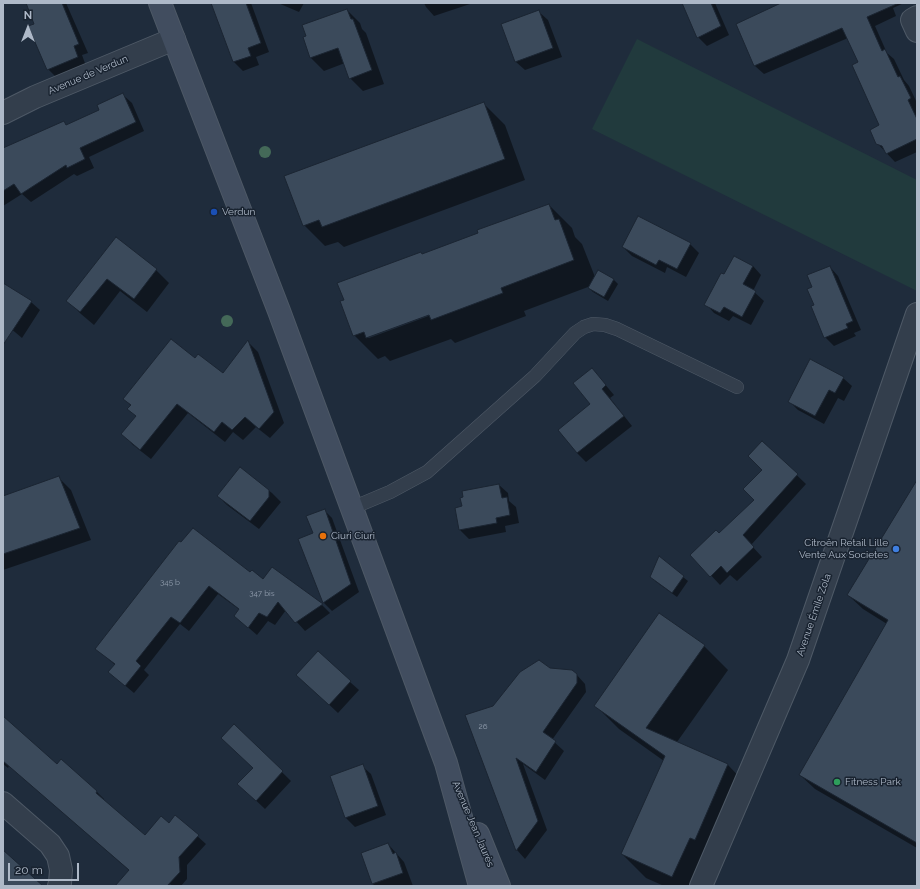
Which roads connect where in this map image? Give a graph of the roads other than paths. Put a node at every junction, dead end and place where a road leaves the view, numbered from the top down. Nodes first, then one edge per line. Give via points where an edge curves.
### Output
1 (160, 3) edge
2 (917, 17) edge
3 (917, 31) edge
4 (174, 39) junction
5 (3, 113) edge
6 (917, 314) edge
7 (737, 387) dead end
8 (352, 508) junction
9 (446, 763) junction
10 (3, 803) edge
11 (59, 886) edge
12 (480, 886) edge
13 (499, 886) edge
14 (701, 886) edge

1 - 4 main road
2 - 3 street via 912,20
4 - 5 street, Avenue de Verdun
4 - 8 main road
6 - 14 street, Avenue Émile Zola via 796,666
7 - 8 lane via 618,329 593,324 575,333 535,376 427,472 390,492
8 - 9 main road
9 - 12 main road
9 - 13 main road, Avenue Jean Jaurès
10 - 11 street via 50,844 58,856 61,870

